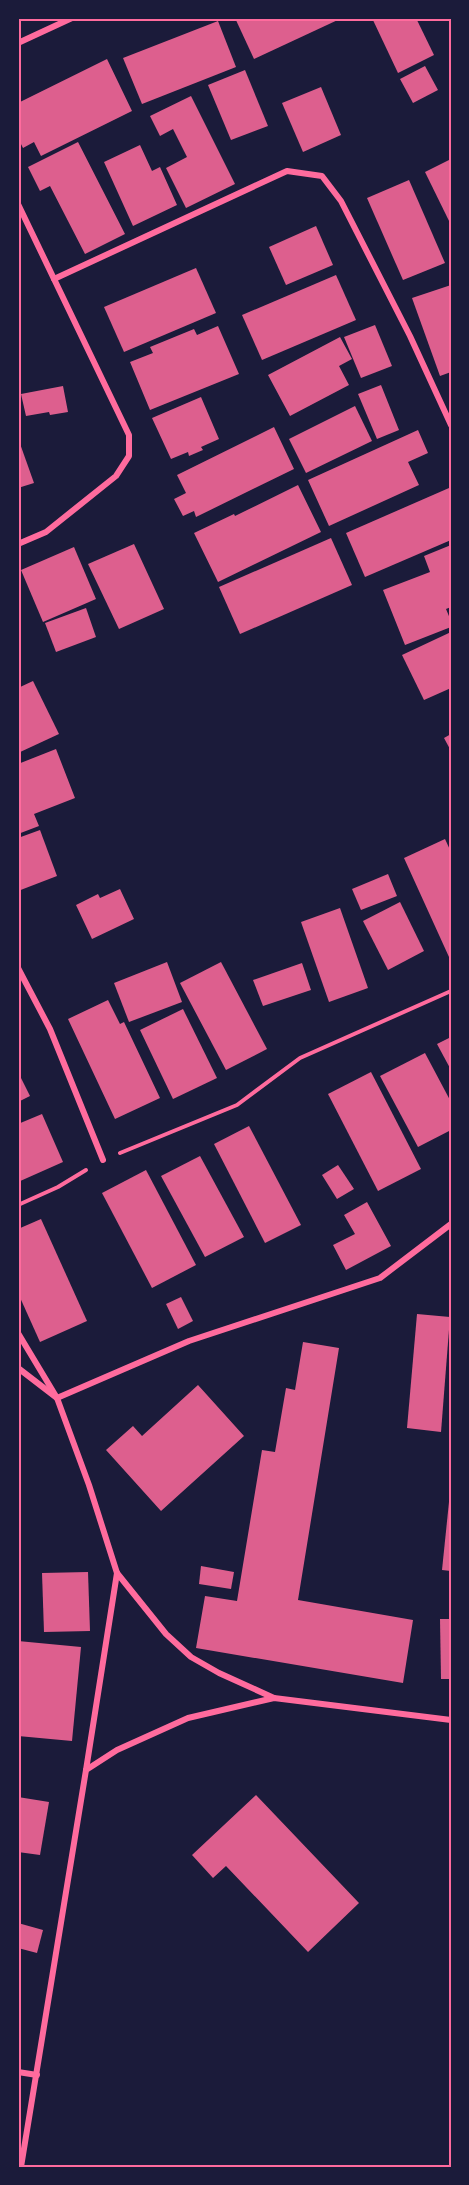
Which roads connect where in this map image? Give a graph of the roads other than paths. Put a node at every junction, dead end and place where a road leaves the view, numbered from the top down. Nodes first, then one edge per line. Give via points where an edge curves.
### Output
1 (72, 18) edge
2 (18, 43) edge
3 (18, 204) edge
4 (54, 279) junction
5 (449, 414) edge
6 (451, 425) edge
7 (18, 544) edge
8 (18, 968) edge
9 (103, 1160) road end
10 (451, 1224) edge
11 (18, 1333) edge
12 (18, 1368) edge
13 (57, 1398) junction
14 (117, 1573) junction
15 (274, 1698) junction
16 (451, 1720) edge
17 (86, 1770) junction
18 (18, 2072) edge
19 (37, 2075) junction
20 (21, 2167) edge

1 - 2 street
3 - 4 street
4 - 5 street via 287,171 322,176 341,201
4 - 7 street via 129,435 129,456 116,476 46,532
5 - 6 street
8 - 9 street via 50,1029
10 - 13 street via 380,1278 189,1341
11 - 13 street
12 - 13 street
13 - 14 street
14 - 15 street via 166,1634 190,1657
14 - 17 street
15 - 16 street
15 - 17 street via 188,1718 117,1750
17 - 19 street
18 - 19 street
19 - 20 street

